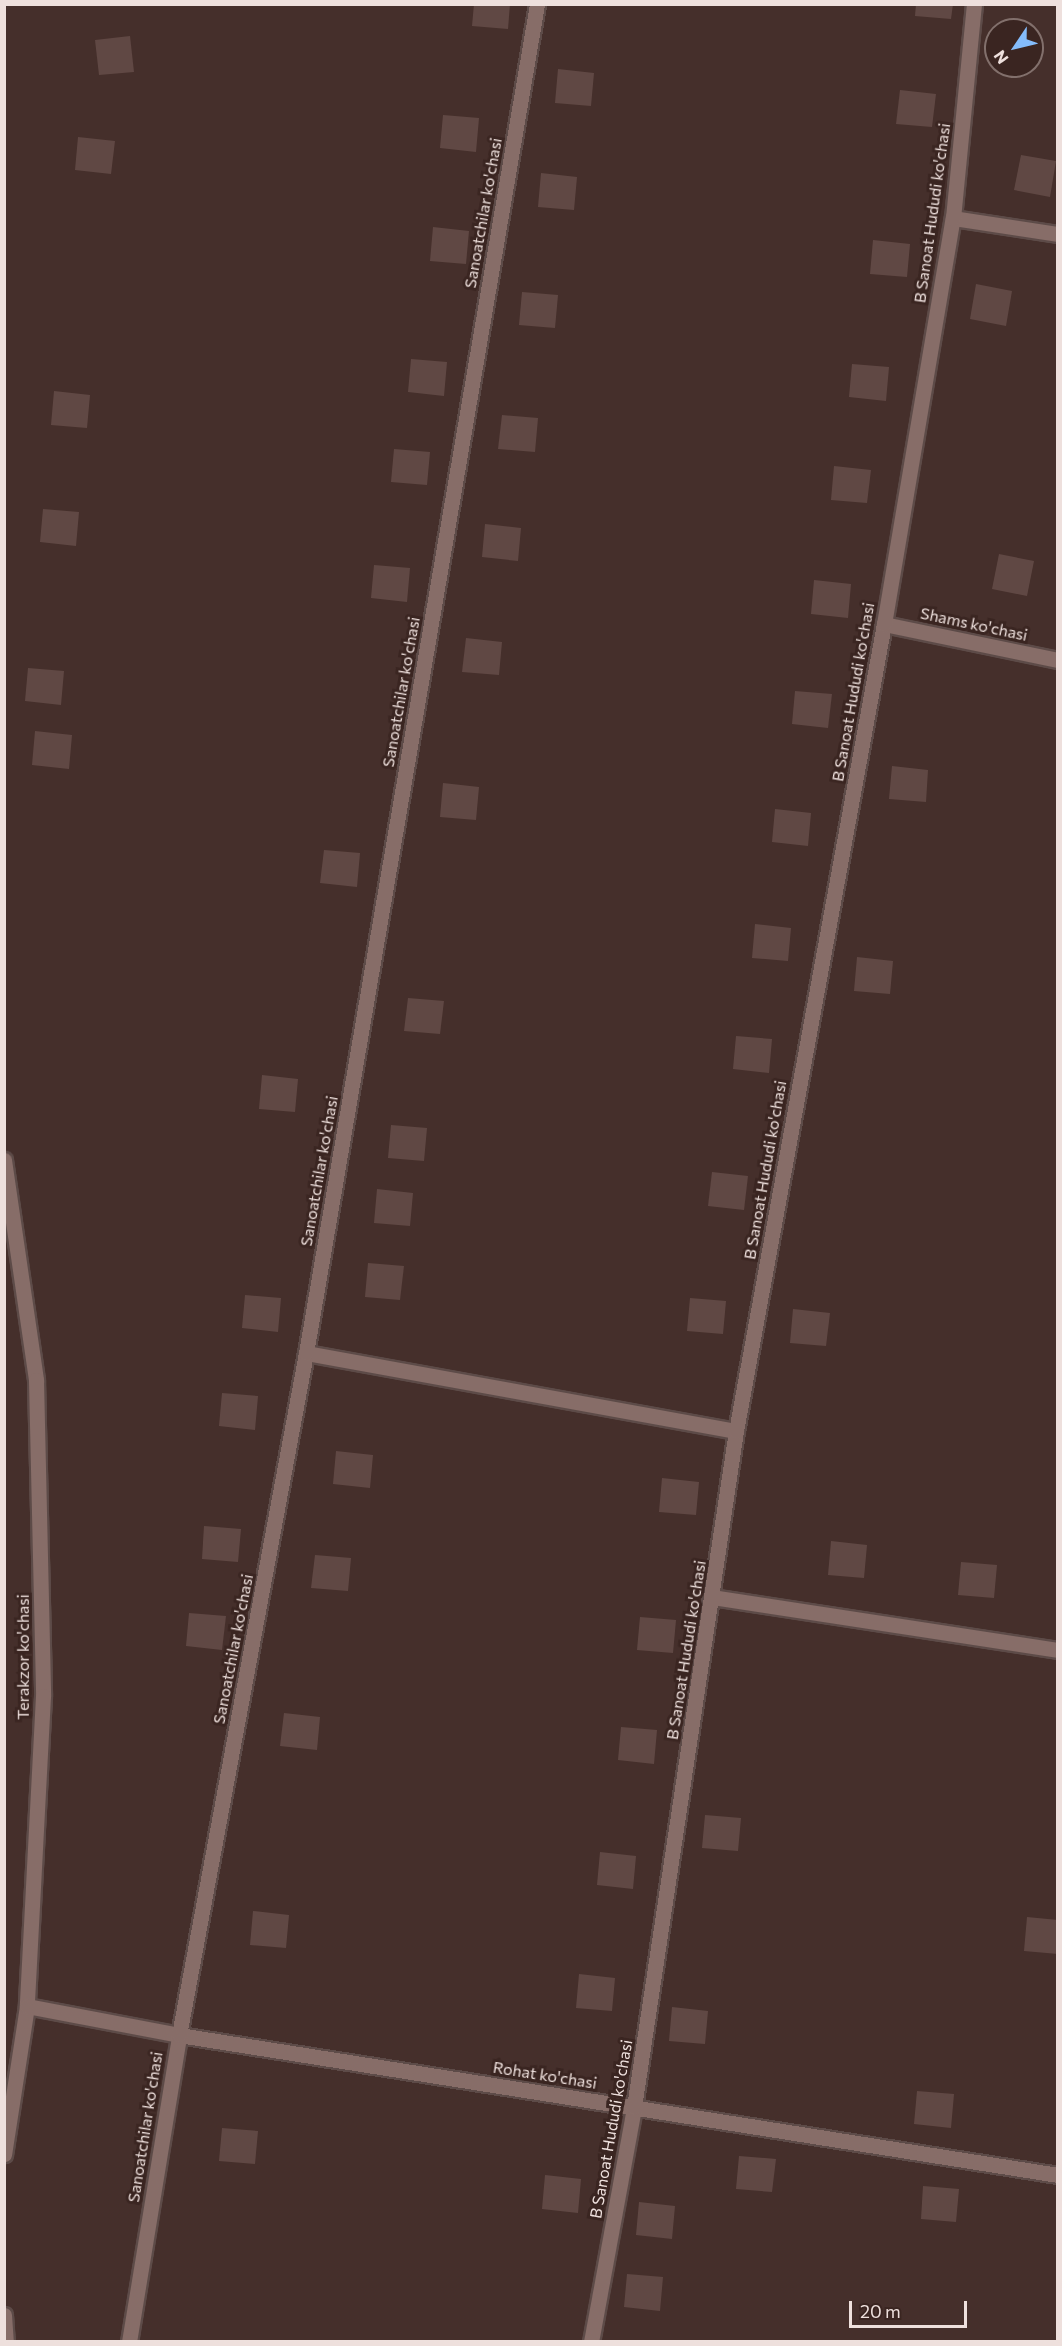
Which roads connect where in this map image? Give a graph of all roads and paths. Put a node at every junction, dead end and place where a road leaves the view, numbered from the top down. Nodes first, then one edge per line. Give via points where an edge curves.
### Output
1 (537, 4) edge
2 (974, 4) edge
3 (953, 218) junction
4 (1058, 234) edge
5 (884, 624) junction
6 (1058, 660) edge
7 (4, 1160) edge
8 (306, 1353) junction
9 (736, 1431) junction
10 (712, 1598) junction
11 (1058, 1650) edge
12 (27, 2006) junction
13 (179, 2035) junction
14 (634, 2107) junction
15 (4, 2154) edge
16 (1057, 2172) edge
17 (4, 2315) edge
18 (6, 2342) edge
19 (129, 2342) edge
20 (591, 2342) edge

1 - 8 street, Sanoatchilar ko'chasi
2 - 3 street, B Sanoat Hududi ko'chasi
3 - 4 street
3 - 5 street, B Sanoat Hududi ko'chasi
5 - 6 street, Shams ko'chasi
5 - 9 street, B Sanoat Hududi ko'chasi
7 - 12 street, Terakzor ko'chasi via 36,1380 43,1696
8 - 9 street
8 - 13 street, Sanoatchilar ko'chasi
9 - 10 street, B Sanoat Hududi ko'chasi
10 - 11 street
10 - 14 street, B Sanoat Hududi ko'chasi
12 - 13 street, Rohat ko'chasi
12 - 15 street, Terakzor ko'chasi
13 - 14 street, Rohat ko'chasi
13 - 19 street, Sanoatchilar ko'chasi
14 - 16 street, Rohat ko'chasi
14 - 20 street, B Sanoat Hududi ko'chasi
17 - 18 street

